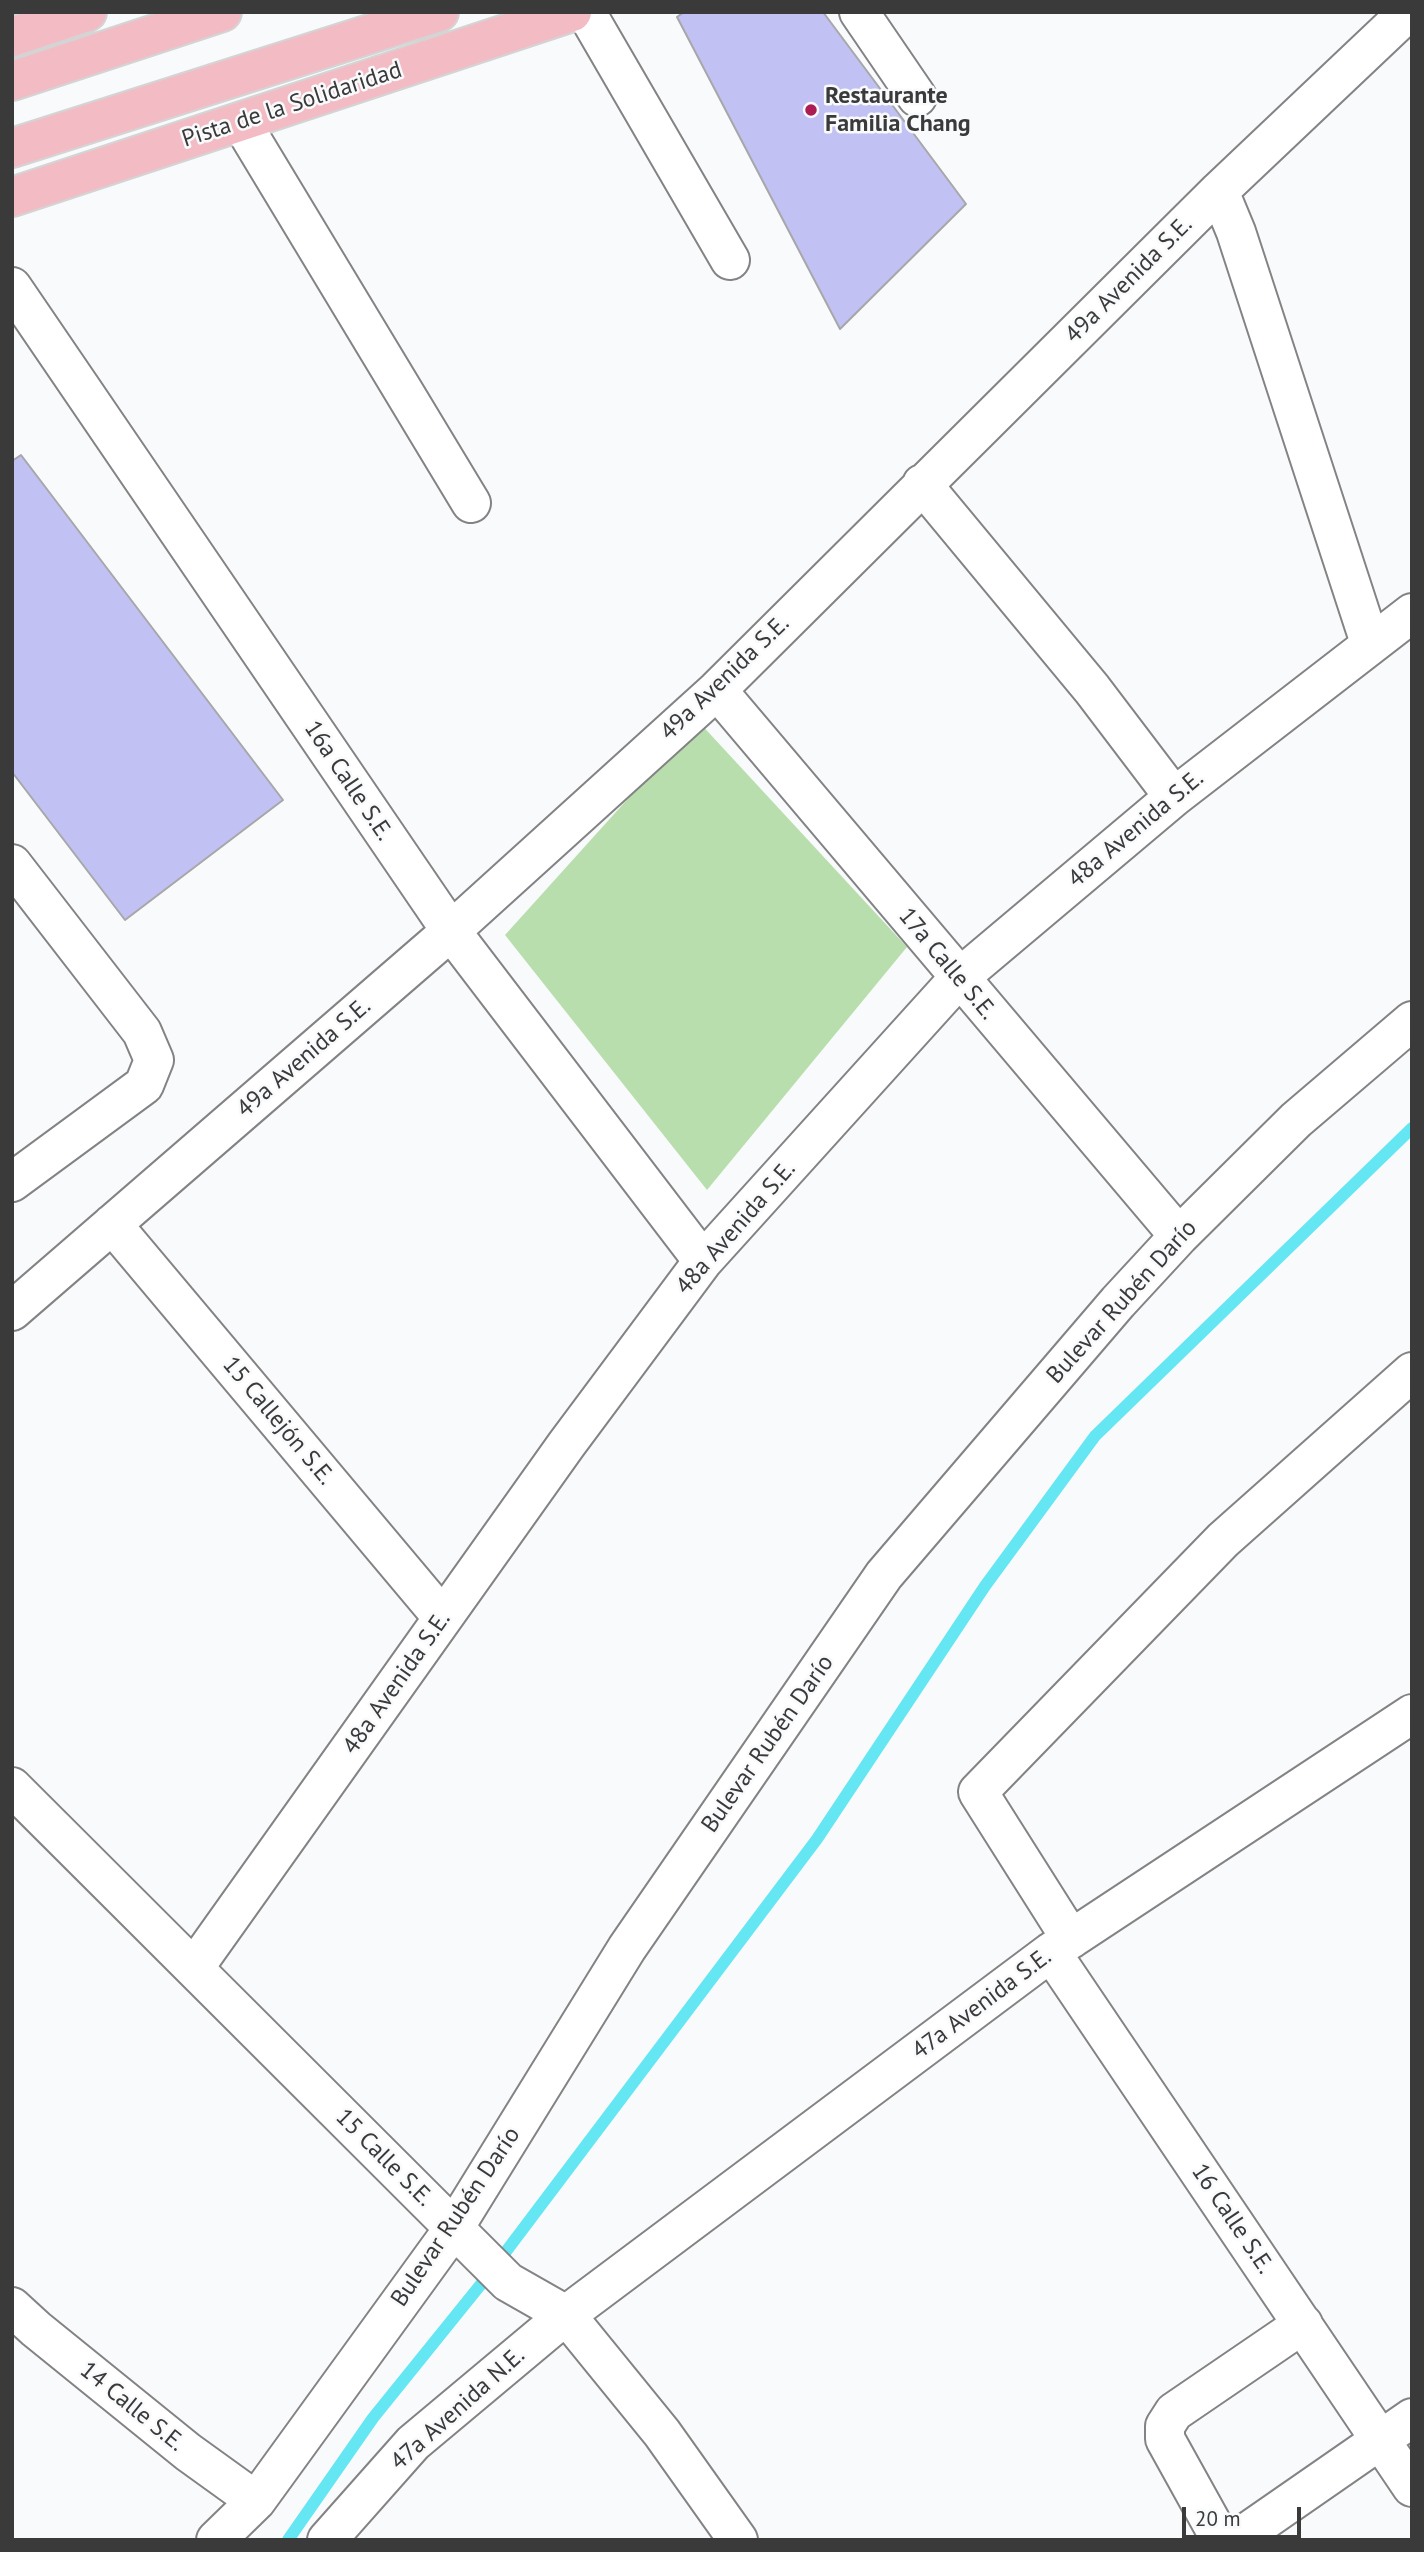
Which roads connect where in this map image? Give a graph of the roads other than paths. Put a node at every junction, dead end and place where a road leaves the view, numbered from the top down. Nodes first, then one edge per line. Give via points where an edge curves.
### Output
1 (222, 12) edge
2 (439, 12) edge
3 (572, 12) edge
4 (586, 12) edge
5 (859, 12) edge
6 (1408, 12) edge
7 (84, 13) edge
8 (12, 37) edge
9 (12, 81) edge
10 (917, 97) dead end
11 (241, 122) junction
12 (12, 148) edge
13 (1219, 191) junction
14 (12, 197) edge
15 (730, 260) dead end
16 (12, 286) edge
17 (922, 484) junction
18 (471, 503) dead end
19 (1412, 613) edge
20 (1370, 643) junction
21 (717, 690) junction
22 (1174, 797) junction
23 (12, 864) edge
24 (451, 931) junction
25 (959, 978) junction
26 (1412, 1021) edge
27 (12, 1182) edge
28 (112, 1224) junction
29 (1179, 1236) junction
30 (703, 1261) junction
31 (12, 1311) edge
32 (1412, 1372) edge
33 (443, 1618) junction
34 (1412, 1714) edge
35 (12, 1787) edge
36 (1061, 1945) junction
37 (194, 1968) junction
38 (467, 2241) junction
39 (12, 2308) edge
40 (566, 2315) junction
41 (1303, 2324) junction
42 (1412, 2418) edge
43 (1381, 2440) junction
44 (1412, 2487) edge
45 (256, 2501) junction
46 (216, 2540) edge
47 (327, 2540) edge
48 (738, 2540) edge
49 (1221, 2540) edge
50 (1236, 2540) edge

1 - 9 main road
2 - 12 main road, Pista de la Solidaridad
3 - 11 main road, Pista de la Solidaridad
4 - 15 street
5 - 10 street
6 - 13 street, 49a Avenida S.E.
7 - 8 main road
11 - 14 main road, Pista de la Solidaridad
11 - 18 street
13 - 17 street, 49a Avenida S.E.
13 - 20 street
16 - 24 street, 16a Calle S.E.
17 - 21 street, 49a Avenida S.E.
17 - 22 street
19 - 20 street, 48a Avenida S.E.
20 - 22 street, 48a Avenida S.E.
21 - 24 street, 49a Avenida S.E.
21 - 25 street, 17a Calle S.E.
22 - 25 street, 48a Avenida S.E.
23 - 27 street via 142,1032 154,1060 144,1085
24 - 28 street, 49a Avenida S.E.
24 - 30 street, 16a Calle S.E.
25 - 29 street, 17a Calle S.E.
25 - 30 street, 48a Avenida S.E.
26 - 29 street, Bulevar Rubén Darío via 1296,1120
28 - 31 street, 49a Avenida S.E.
28 - 33 street, 15 Callejón S.E.
29 - 38 street, Bulevar Rubén Darío via 884,1575 627,1948
30 - 33 street, 48a Avenida S.E.
32 - 36 street, 16 Calle S.E. via 1223,1540 978,1792
33 - 37 street, 48a Avenida S.E.
34 - 36 street, 47a Avenida S.E.
35 - 37 street, 15 Calle S.E.
36 - 40 street, 47a Avenida S.E.
36 - 41 street, 16 Calle S.E.
37 - 38 street, 15 Calle S.E.
38 - 40 street, 15 Calle S.E. via 508,2282
38 - 45 street, Bulevar Rubén Darío
39 - 45 street, 14 Calle S.E. via 188,2452
40 - 47 street, 47a Avenida N.E. via 413,2443
40 - 48 street, 15 Calle S.E. via 662,2433
41 - 43 street, 16 Calle S.E.
41 - 49 street via 1174,2412 1165,2426 1165,2439
42 - 43 street
43 - 44 street, 16 Calle S.E.
43 - 50 street
45 - 46 street, Bulevar Rubén Darío

